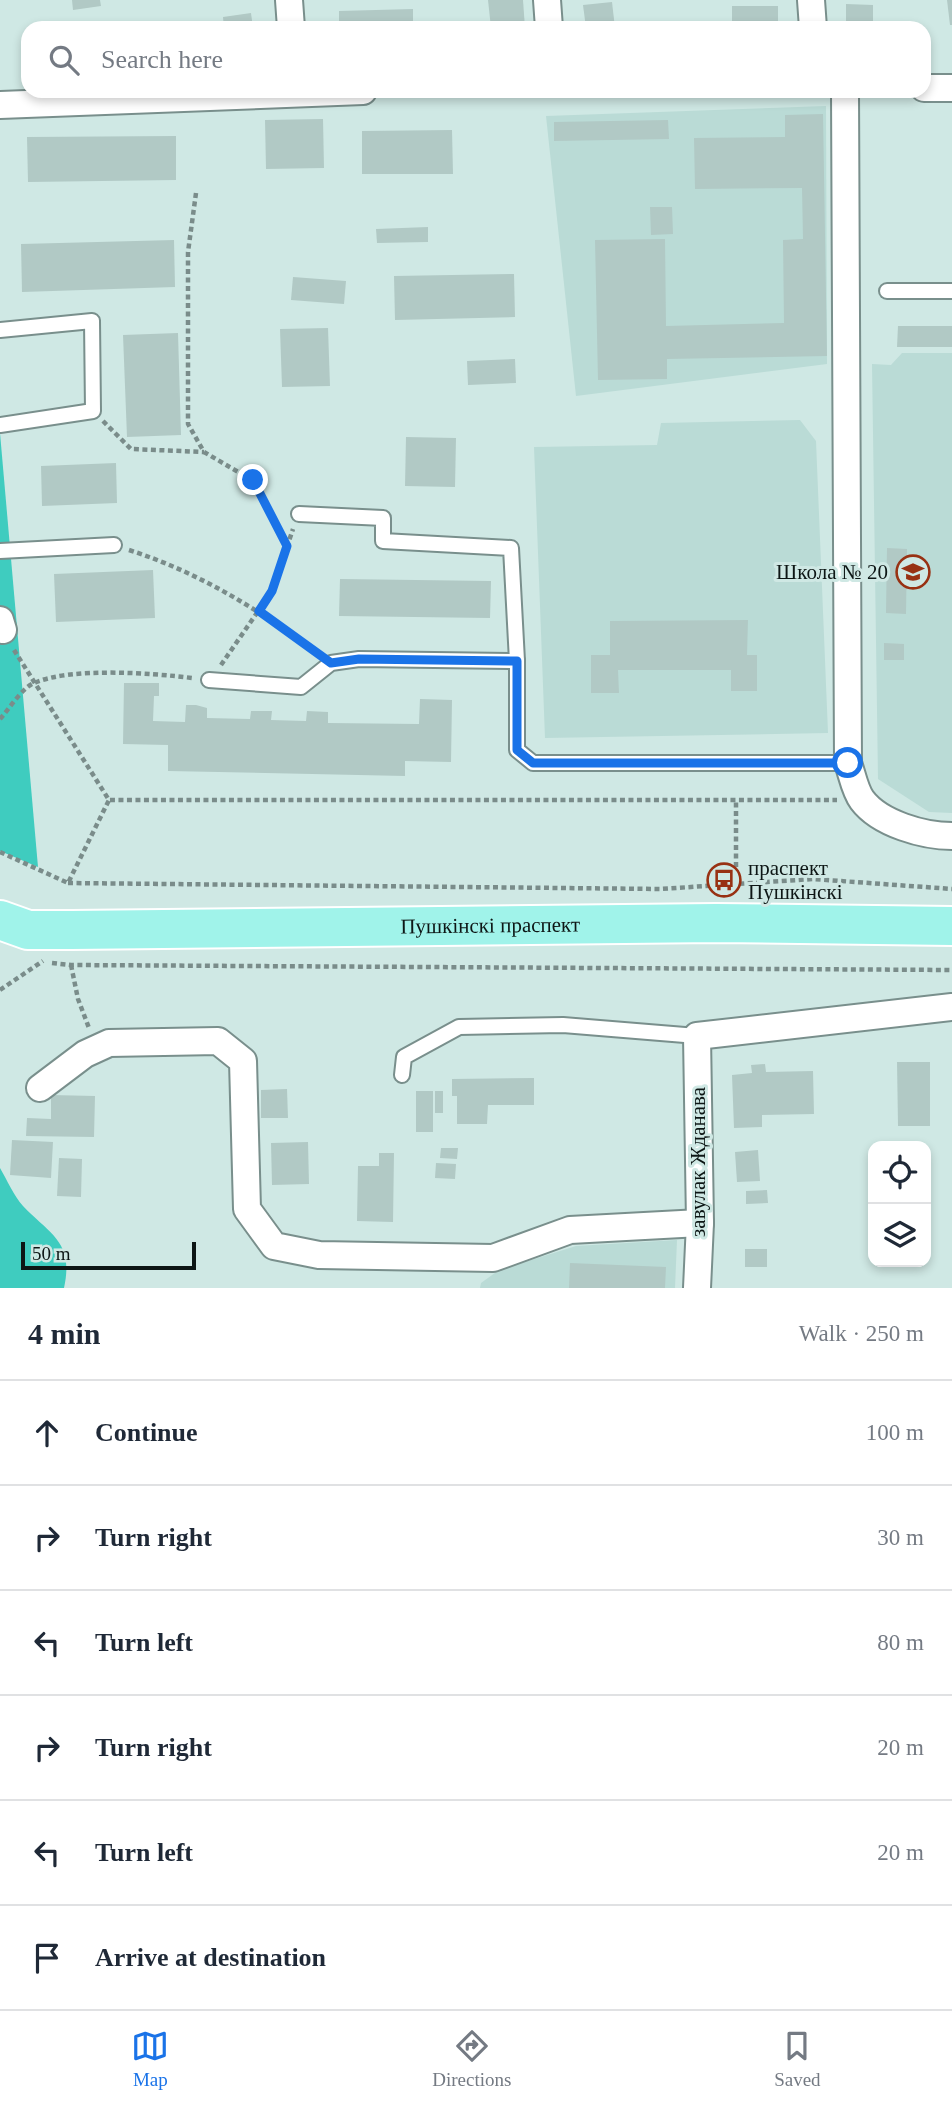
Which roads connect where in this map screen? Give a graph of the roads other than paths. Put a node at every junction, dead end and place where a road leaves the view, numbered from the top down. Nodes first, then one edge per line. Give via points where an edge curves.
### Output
1 (289, 0) edge
2 (547, 0) edge
3 (811, 0) edge
4 (290, 21) edge
5 (549, 21) edge
6 (812, 21) edge
7 (931, 88) edge
8 (952, 88) edge
9 (173, 98) edge
10 (845, 98) edge
11 (0, 105) edge
12 (887, 291) dead end
13 (952, 291) edge
14 (0, 330) edge
15 (0, 425) edge
16 (299, 514) road end
17 (114, 545) road end
18 (0, 551) edge
19 (517, 661) junction
20 (209, 680) road end
21 (848, 763) junction
22 (952, 836) edge
23 (952, 926) edge
24 (9, 931) edge
25 (952, 1007) edge
26 (697, 1036) junction
27 (402, 1074) dead end
28 (40, 1088) dead end
29 (700, 1223) junction
30 (696, 1288) edge

1 - 4 street
2 - 5 street
3 - 6 street
7 - 8 street
9 - 11 street
10 - 21 street
12 - 13 lane
14 - 15 lane via 92,321 93,411
16 - 19 lane via 383,518 383,541 510,548
17 - 18 lane
19 - 20 lane via 359,659 331,663 301,687
19 - 21 lane via 517,750 533,763
21 - 22 street via 862,800 890,821 928,836
23 - 24 main road, Пушкінскі праспект via 716,923
25 - 26 street
26 - 27 lane via 563,1025 459,1027 404,1057
26 - 29 street, завулак Жданава
28 - 29 street via 96,1048 126,1041 218,1041 243,1061 247,1209 274,1246 319,1255 493,1258 570,1230
29 - 30 street, завулак Жданава

